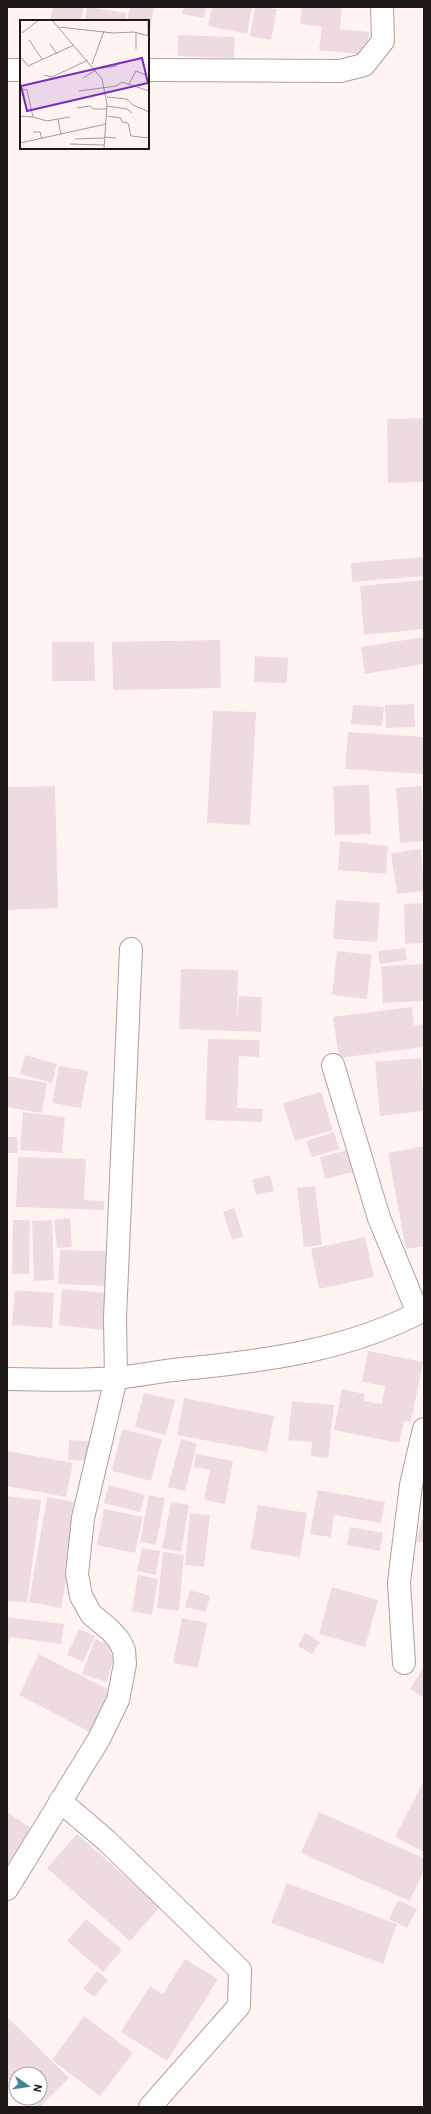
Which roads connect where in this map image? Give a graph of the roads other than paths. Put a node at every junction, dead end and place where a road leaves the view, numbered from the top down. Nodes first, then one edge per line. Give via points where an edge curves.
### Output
1 (382, 7) edge
2 (7, 70) edge
3 (20, 70) edge
4 (149, 70) edge
5 (131, 949) dead end
6 (333, 1065) dead end
7 (421, 1311) edge
8 (116, 1378) junction
9 (7, 1379) edge
10 (424, 1429) edge
11 (404, 1664) dead end
12 (60, 1801) junction
13 (7, 1889) edge
14 (150, 2107) edge

1 - 4 street via 383,40 364,65 340,71
2 - 3 street
5 - 8 street via 115,1318
6 - 7 street via 379,1218
7 - 8 street via 342,1344 306,1352 249,1363
8 - 9 street
8 - 12 street via 83,1518 77,1574 81,1596 91,1614 119,1640 124,1650 125,1664 118,1700 99,1739
10 - 11 street via 411,1485 398,1582
12 - 13 street
12 - 14 street via 107,1841 240,1970 239,2006

